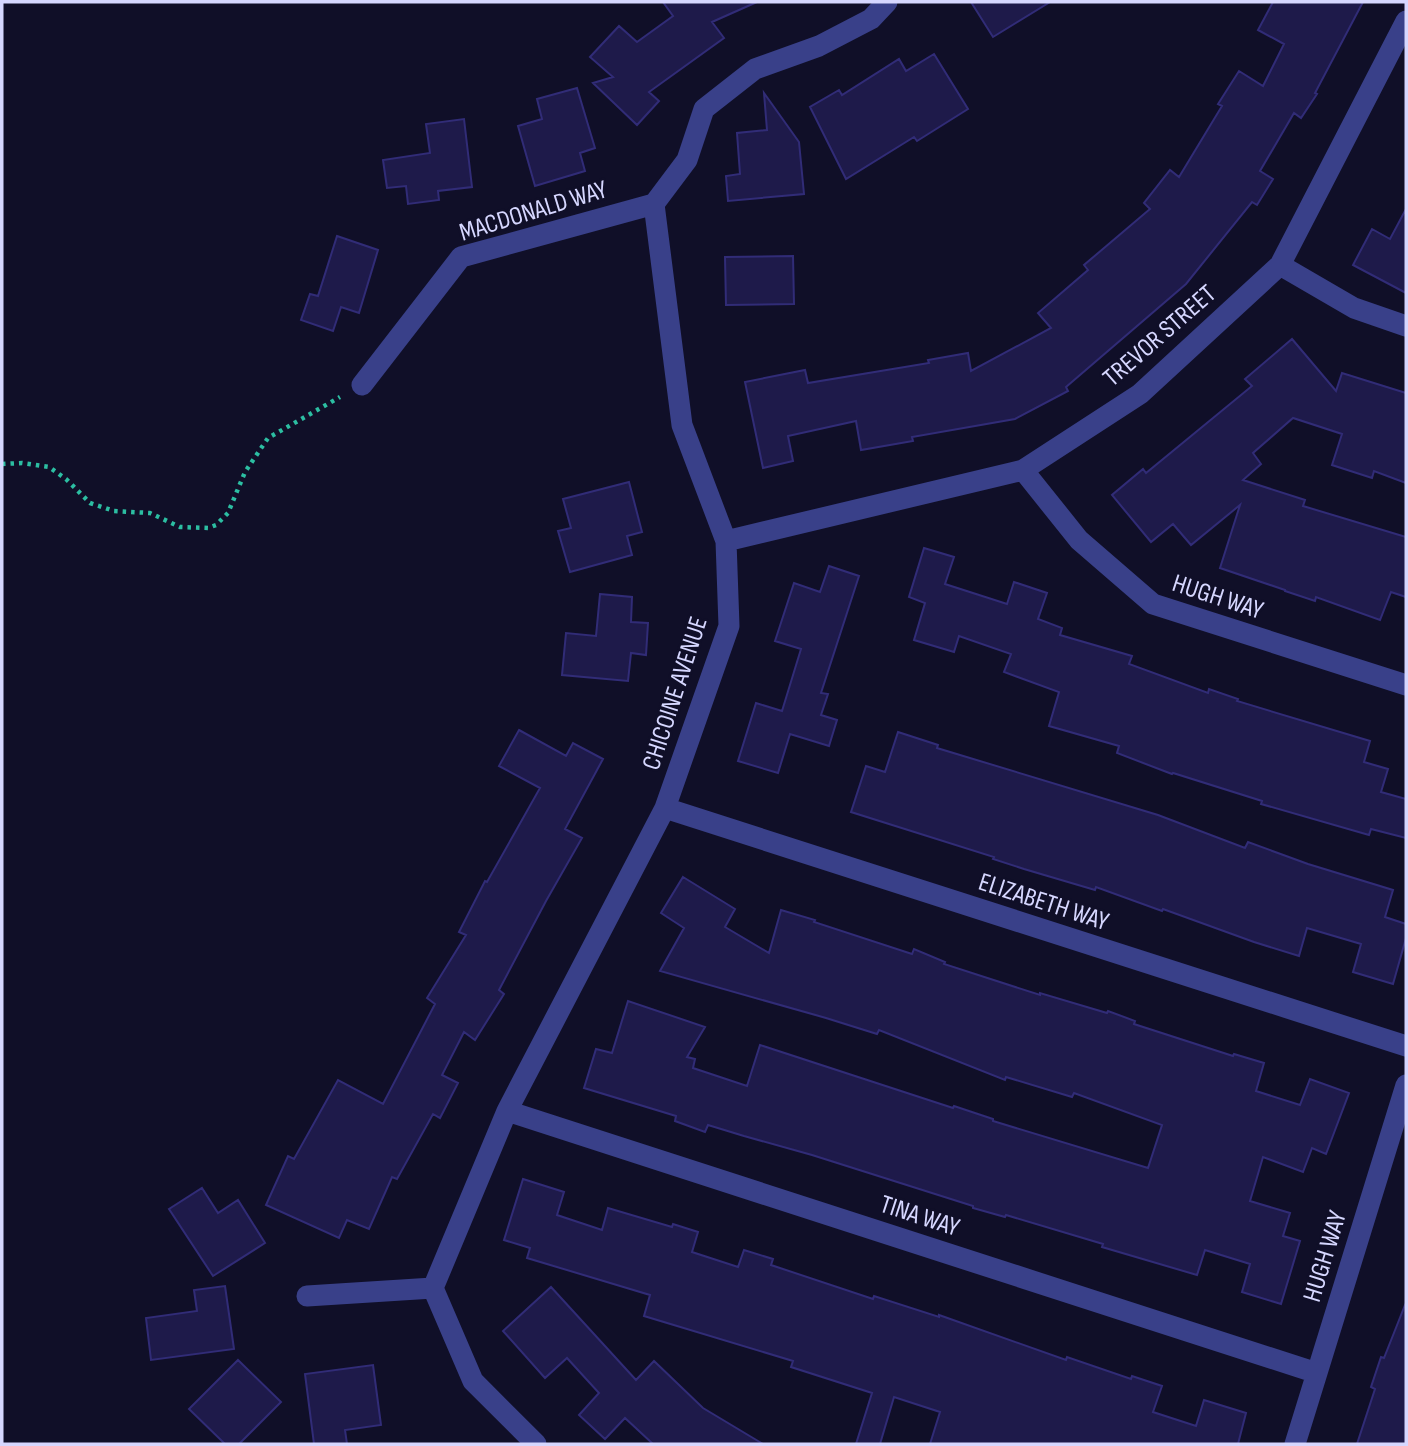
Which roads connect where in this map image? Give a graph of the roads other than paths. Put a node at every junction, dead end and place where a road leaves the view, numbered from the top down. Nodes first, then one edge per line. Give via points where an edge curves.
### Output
1 (887, 2) edge
2 (1406, 20) edge
3 (654, 204) junction
4 (1280, 265) junction
5 (1406, 326) edge
6 (362, 384) road end
7 (1023, 470) junction
8 (726, 541) junction
9 (1406, 685) edge
10 (665, 808) junction
11 (1406, 1046) edge
12 (1406, 1085) edge
13 (507, 1111) junction
14 (433, 1287) junction
15 (307, 1296) dead end
16 (1317, 1373) junction
17 (536, 1444) edge
18 (1295, 1444) edge

1 - 3 street via 871,19 819,46 755,69 704,109 687,160
2 - 4 street, TREVOR STREET
3 - 6 street, MACDONALD WAY via 461,257
3 - 8 street, CHICOINE AVENUE via 682,425
4 - 5 street via 1354,308
4 - 7 street, TREVOR STREET via 1140,394
7 - 8 street, TREVOR STREET
7 - 9 street, HUGH WAY via 1079,540 1153,604
8 - 10 street, CHICOINE AVENUE via 729,626
10 - 11 street, ELIZABETH WAY
10 - 13 street, CHICOINE AVENUE
12 - 16 street, HUGH WAY
13 - 14 street, CHICOINE AVENUE
13 - 16 street, TINA WAY
14 - 15 street
14 - 17 street via 473,1381
16 - 18 street, HUGH WAY

